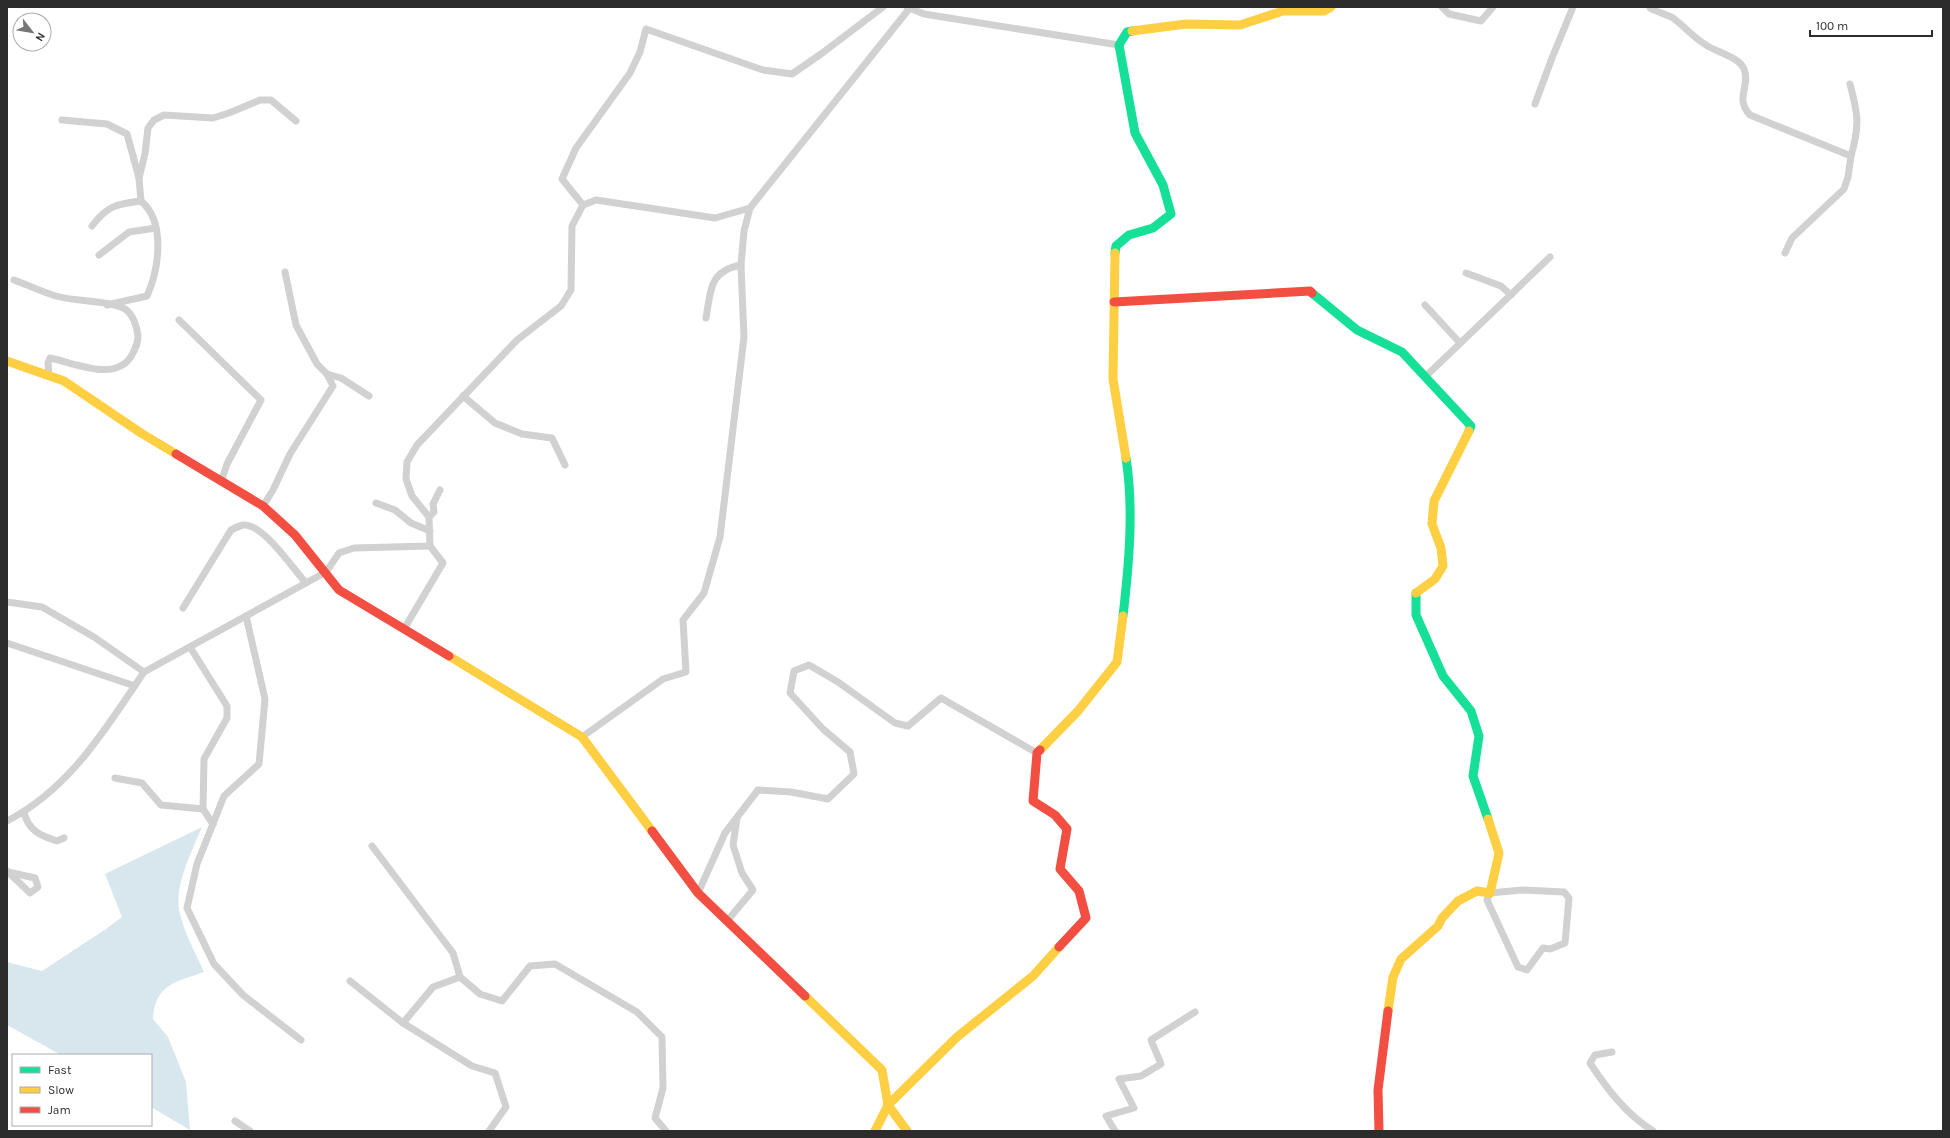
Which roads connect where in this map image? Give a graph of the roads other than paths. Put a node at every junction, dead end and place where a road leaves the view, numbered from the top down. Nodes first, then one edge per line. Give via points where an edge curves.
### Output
1 (883, 7) edge
2 (1331, 7) edge
3 (1442, 7) edge
4 (1493, 7) edge
5 (1573, 7) edge
6 (1650, 7) edge
7 (908, 8) edge
8 (1119, 45) junction
9 (1850, 84) dead end
10 (1535, 104) dead end
11 (62, 120) dead end
12 (296, 121) dead end
13 (1851, 156) junction
14 (139, 178) junction
15 (141, 201) junction
16 (583, 204) junction
17 (750, 208) junction
18 (92, 226) dead end
19 (156, 228) junction
20 (1785, 253) dead end
21 (99, 254) dead end
22 (1550, 257) dead end
23 (741, 264) junction
24 (284, 272) dead end
25 (1466, 273) dead end
26 (14, 280) dead end
27 (1511, 294) junction
28 (1114, 302) junction
29 (106, 305) junction
30 (1425, 305) dead end
31 (706, 318) dead end
32 (179, 320) dead end
33 (1460, 343) junction
34 (7, 361) edge
35 (327, 374) junction
36 (49, 375) junction
37 (1425, 377) junction
38 (369, 396) dead end
39 (463, 396) junction
40 (566, 465) dead end
41 (221, 482) junction
42 (440, 490) dead end
43 (376, 503) dead end
44 (263, 506) junction
45 (429, 517) junction
46 (430, 531) junction
47 (430, 546) junction
48 (326, 572) junction
49 (306, 583) junction
50 (7, 602) edge
51 (183, 608) dead end
52 (246, 616) junction
53 (404, 629) junction
54 (7, 643) edge
55 (190, 647) junction
56 (144, 672) junction
57 (135, 686) junction
58 (582, 737) junction
59 (1037, 753) junction
60 (115, 778) dead end
61 (203, 809) junction
62 (24, 812) junction
63 (737, 817) junction
64 (7, 821) edge
65 (213, 824) junction
66 (64, 838) dead end
67 (372, 846) dead end
68 (698, 893) junction
69 (1490, 893) junction
70 (727, 921) junction
71 (460, 977) junction
72 (350, 981) dead end
73 (1195, 1012) dead end
74 (403, 1023) junction
75 (301, 1040) dead end
76 (1612, 1052) dead end
77 (888, 1105) junction
78 (235, 1121) dead end
79 (250, 1131) edge
80 (489, 1131) edge
81 (666, 1131) edge
82 (875, 1131) edge
83 (908, 1131) edge
84 (1115, 1131) edge
85 (1380, 1131) edge
86 (1653, 1131) edge

1 - 16 street via 792,74 763,70 646,29 640,52 630,73 576,148 562,179
2 - 8 street via 1324,11 1283,11 1240,25 1186,24 1127,32
3 - 4 street via 1449,14 1481,21
5 - 10 street
6 - 13 street via 1672,18 1705,45 1738,62 1745,75 1744,108 1750,115
7 - 8 street via 924,14
7 - 17 street
8 - 28 street via 1135,133 1163,184 1171,214 1153,228 1129,235 1116,246
9 - 13 street via 1858,114 1856,139
11 - 14 street via 107,124 127,134
12 - 14 street via 271,100 260,100 213,118 164,115 154,120 148,128
13 - 20 street via 1844,189 1792,238
14 - 15 street
15 - 18 street via 124,203 102,212
15 - 19 street via 148,207
16 - 17 street via 596,200 715,218
16 - 39 street via 572,226 571,290 561,306 517,340
17 - 23 street via 744,231
19 - 21 street via 129,232
19 - 29 street via 158,254 152,284 146,296
22 - 27 street
23 - 31 street via 729,267 712,283
23 - 58 street via 744,338 720,537 704,593 683,620 686,672 663,679
24 - 35 street via 296,325 317,364
25 - 27 street via 1501,286
26 - 29 street via 57,296
27 - 33 street
28 - 37 street via 1310,291 1357,330 1402,352
28 - 59 street via 1113,379 1130,482 1128,572 1117,662 1078,711
29 - 36 street via 126,310 137,326 138,343 129,360 118,368 100,370 50,358
30 - 33 street
32 - 41 street via 261,400 227,464
33 - 37 street
34 - 36 street
35 - 38 street via 341,378
35 - 44 street via 334,386 290,454
36 - 41 street via 64,381 141,433
37 - 69 street via 1471,426 1434,501 1432,524 1441,548 1443,566 1434,579 1415,594 1416,615 1442,676 1471,711 1479,736 1473,776 1499,853
39 - 40 street via 495,424 522,434 552,438
39 - 45 street via 417,445 408,462 406,479 412,496
41 - 44 street
42 - 45 street via 433,504 434,512
43 - 46 street via 395,510 411,523
44 - 48 street via 276,516
45 - 46 street
46 - 47 street
47 - 48 street via 354,548 340,553
47 - 53 street via 443,563
48 - 49 street
48 - 53 street via 339,590
49 - 51 street via 267,537 257,528 243,525 231,530
49 - 52 street
50 - 56 street via 42,608 94,637
52 - 55 street
52 - 65 street via 265,699 259,764 224,796
53 - 58 street
54 - 57 street
55 - 56 street
55 - 61 street via 227,706 226,718 204,759
56 - 57 street
57 - 62 street via 76,768
58 - 68 street
59 - 63 street via 941,698 908,726 895,724 838,682 809,665 794,671 790,693 823,729 850,752 854,774 828,799 791,792 758,790
59 - 77 street via 1033,801 1055,816 1067,829 1060,869 1079,891 1086,918 1033,976 957,1037
60 - 61 street via 142,783 161,805
61 - 65 street
62 - 64 street
62 - 66 street via 27,822 36,832 57,841
63 - 68 street via 725,833
63 - 70 street via 733,845 742,873 753,890
65 - 75 street via 197,864 187,908 214,964 242,995
67 - 71 street via 454,953
68 - 70 street
69 - 69 street via 1522,890 1564,892 1569,898 1565,943 1550,950 1544,948 1527,970 1518,967 1487,900
69 - 85 street via 1477,891 1458,901 1438,926 1401,959 1393,978 1378,1090
70 - 77 street via 882,1070
71 - 74 street via 433,987
71 - 81 street via 480,994 502,1001 530,966 555,964 637,1012 662,1037 663,1088 654,1118
72 - 74 street
73 - 84 street via 1151,1040 1162,1064 1142,1076 1119,1079 1134,1108 1106,1116
74 - 80 street via 472,1066 495,1073 506,1107
76 - 86 street via 1595,1055 1590,1063 1605,1087 1640,1123
77 - 82 street
77 - 83 street
78 - 79 street

